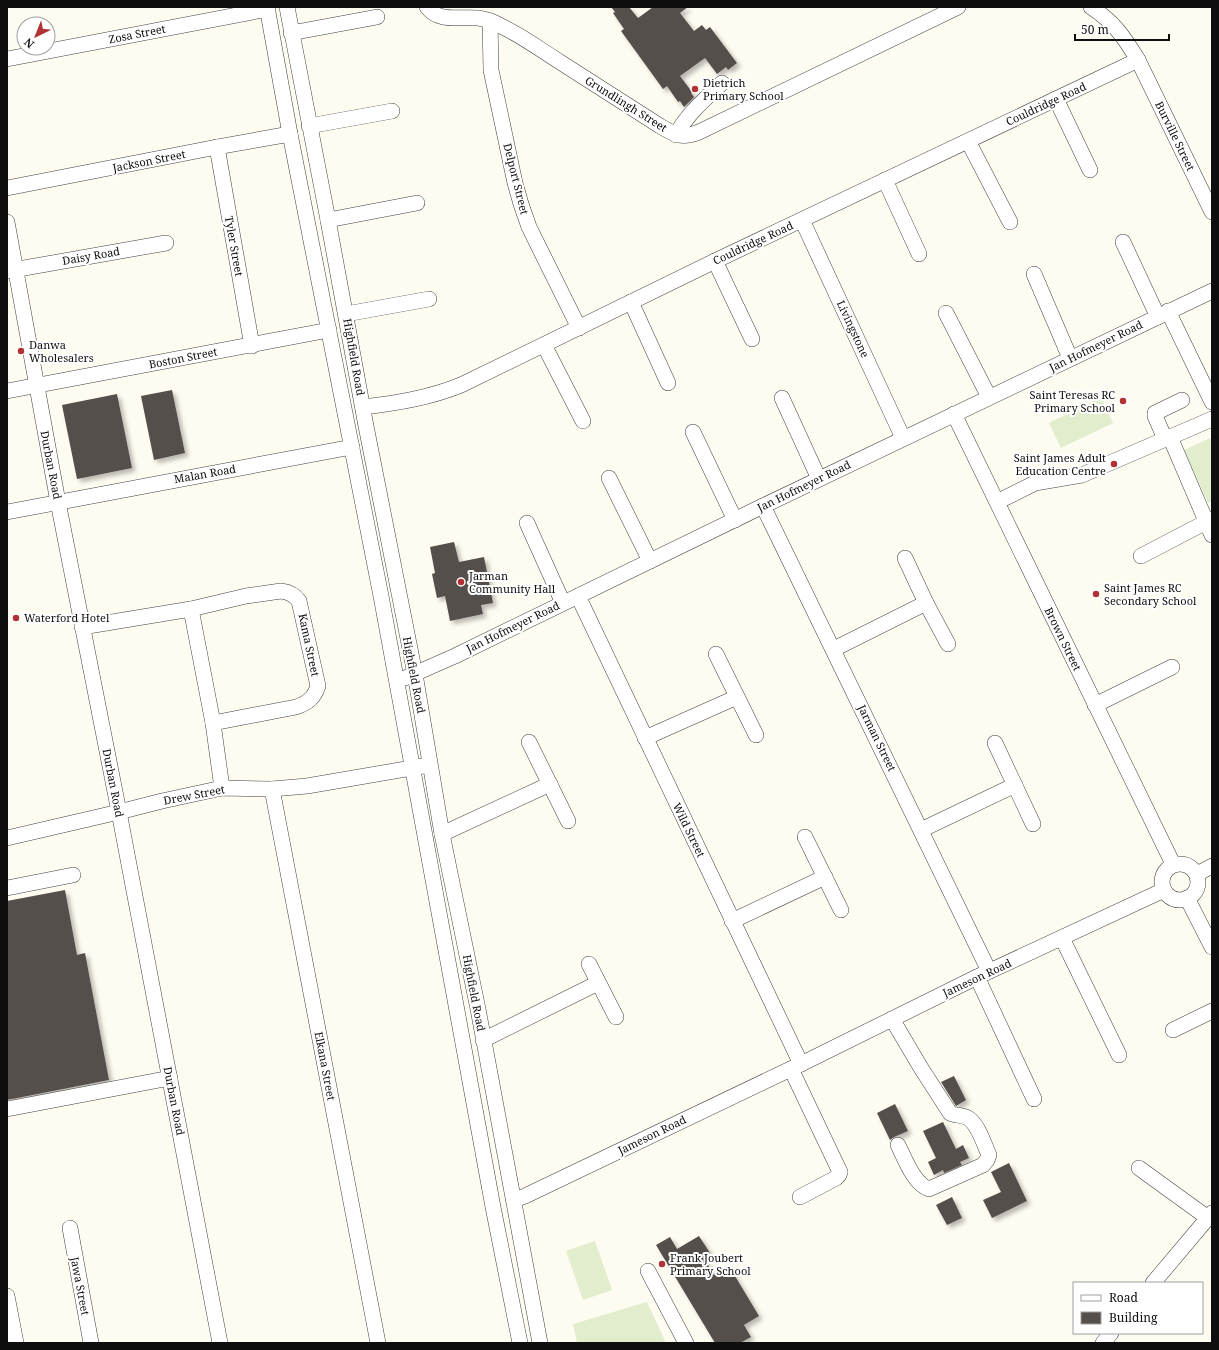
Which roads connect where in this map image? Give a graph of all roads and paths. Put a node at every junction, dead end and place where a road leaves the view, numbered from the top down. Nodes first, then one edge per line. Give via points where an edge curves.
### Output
1 (287, 7) edge
2 (427, 7) edge
3 (958, 7) edge
4 (1092, 7) edge
5 (268, 8) edge
6 (377, 17) dead end
7 (490, 21) junction
8 (291, 33) junction
9 (7, 59) edge
10 (1138, 60) junction
11 (722, 83) dead end
12 (1056, 99) junction
13 (392, 111) dead end
14 (309, 126) junction
15 (290, 134) junction
16 (676, 135) junction
17 (968, 140) junction
18 (217, 147) junction
19 (1090, 170) dead end
20 (885, 180) junction
21 (7, 188) edge
22 (417, 203) dead end
23 (1212, 212) edge
24 (328, 220) junction
25 (802, 220) junction
26 (7, 222) edge
27 (1010, 222) dead end
28 (1124, 242) dead end
29 (166, 243) dead end
30 (918, 254) dead end
31 (714, 261) junction
32 (12, 270) edge
33 (1034, 274) dead end
34 (1212, 291) edge
35 (429, 299) dead end
36 (631, 302) junction
37 (946, 313) dead end
38 (346, 314) junction
39 (1163, 314) junction
40 (579, 328) junction
41 (328, 330) junction
42 (752, 339) dead end
43 (544, 344) junction
44 (252, 346) junction
45 (1070, 358) junction
46 (668, 383) dead end
47 (36, 386) junction
48 (7, 391) edge
49 (989, 397) junction
50 (782, 398) dead end
51 (1182, 400) dead end
52 (1212, 402) edge
53 (363, 407) junction
54 (954, 414) junction
55 (1212, 419) edge
56 (583, 421) dead end
57 (693, 432) dead end
58 (904, 438) junction
59 (1168, 438) junction
60 (352, 447) junction
61 (609, 478) dead end
62 (820, 479) junction
63 (58, 502) junction
64 (997, 502) junction
65 (763, 506) junction
66 (7, 512) edge
67 (735, 520) junction
68 (1209, 520) edge
69 (527, 523) dead end
70 (1212, 536) edge
71 (1141, 556) dead end
72 (905, 558) dead end
73 (650, 561) junction
74 (578, 596) junction
75 (563, 603) junction
76 (926, 603) junction
77 (191, 609) junction
78 (82, 627) junction
79 (948, 644) dead end
80 (834, 649) junction
81 (716, 654) dead end
82 (1172, 667) dead end
83 (414, 674) junction
84 (396, 681) junction
85 (737, 696) junction
86 (1095, 705) junction
87 (213, 723) junction
88 (756, 735) dead end
89 (644, 738) junction
90 (529, 742) dead end
91 (995, 743) dead end
92 (430, 764) junction
93 (413, 768) junction
94 (550, 784) junction
95 (1015, 785) junction
96 (222, 788) junction
97 (272, 789) junction
98 (119, 812) junction
99 (568, 822) dead end
100 (1033, 824) dead end
101 (921, 830) junction
102 (442, 834) junction
103 (805, 837) dead end
104 (7, 838) edge
105 (1173, 864) junction
106 (1212, 866) edge
107 (1196, 874) junction
108 (73, 875) dead end
109 (825, 877) junction
110 (7, 888) edge
111 (1164, 890) junction
112 (1187, 898) junction
113 (841, 910) dead end
114 (732, 921) junction
115 (1062, 938) junction
116 (1212, 947) edge
117 (589, 964) dead end
118 (983, 974) junction
119 (598, 983) junction
120 (1212, 1011) edge
121 (616, 1017) dead end
122 (892, 1019) junction
123 (1173, 1030) dead end
124 (483, 1040) junction
125 (1119, 1055) dead end
126 (796, 1066) junction
127 (170, 1078) junction
128 (1034, 1099) dead end
129 (7, 1109) edge
130 (898, 1145) dead end
131 (1139, 1168) dead end
132 (800, 1197) dead end
133 (514, 1200) junction
134 (1210, 1215) edge
135 (70, 1228) dead end
136 (648, 1271) dead end
137 (1155, 1282) edge
138 (7, 1296) edge
139 (1111, 1334) edge
140 (16, 1343) edge
141 (91, 1343) edge
142 (220, 1343) edge
143 (378, 1343) edge
144 (520, 1343) edge
145 (540, 1343) edge
146 (686, 1343) edge
147 (1103, 1343) edge

1 - 8 street, Highfield Road
2 - 7 street, Grundlingh Street via 437,16
3 - 16 street, Grundlingh Street via 699,132 684,136
4 - 10 street via 1115,26
5 - 9 street, Zosa Street
5 - 15 street, Highfield Road
6 - 8 street
7 - 16 street, Grundlingh Street via 515,33
7 - 40 street, Delport Street via 492,70 521,204 529,227
8 - 14 street, Highfield Road
10 - 12 street, Couldridge Road
10 - 23 street, Burville Street
11 - 16 street via 705,98
12 - 17 street, Couldridge Road
12 - 19 street
13 - 14 street
14 - 24 street, Highfield Road
15 - 18 street, Jackson Street
15 - 41 street, Highfield Road
17 - 20 street, Couldridge Road
17 - 27 street
18 - 21 street, Jackson Street
18 - 44 street, Tyler Street
20 - 25 street, Couldridge Road
20 - 30 street
22 - 24 street
24 - 38 street, Highfield Road
25 - 31 street, Couldridge Road
25 - 58 street, Livingstone
26 - 32 street, Durban Road
28 - 39 street
29 - 32 street, Daisy Road
31 - 36 street, Couldridge Road
31 - 42 street
32 - 47 street, Durban Road
33 - 45 street
34 - 39 street, Jan Hofmeyer Road
35 - 38 street
36 - 40 street, Couldridge Road
36 - 46 street
37 - 49 street
38 - 53 street, Highfield Road
39 - 45 street, Jan Hofmeyer Road
39 - 52 street
40 - 43 street, Couldridge Road
41 - 44 street, Boston Street
41 - 60 street, Highfield Road
43 - 53 street, Couldridge Road via 448,390 414,400
43 - 56 street
44 - 47 street, Boston Street
45 - 49 street, Jan Hofmeyer Road
47 - 48 street, Boston Street
47 - 63 street, Durban Road
49 - 54 street, Jan Hofmeyer Road
50 - 62 street
51 - 59 street via 1155,413
53 - 83 street, Highfield Road
54 - 58 street, Jan Hofmeyer Road
54 - 64 street, Brown Street
55 - 59 street
57 - 67 street
58 - 62 street, Jan Hofmeyer Road
59 - 64 street via 1082,475 1029,485
59 - 68 street
60 - 63 street, Malan Road
60 - 84 street, Highfield Road
61 - 73 street
62 - 65 street, Jan Hofmeyer Road
63 - 66 street, Malan Road
63 - 78 street, Durban Road
64 - 86 street, Brown Street
65 - 67 street, Jan Hofmeyer Road
65 - 80 street, Jarman Street
67 - 73 street, Jan Hofmeyer Road
68 - 70 street
68 - 71 street
69 - 75 street
72 - 76 street
73 - 74 street, Jan Hofmeyer Road
74 - 75 street, Jan Hofmeyer Road
74 - 89 street, Wild Street
75 - 83 street, Jan Hofmeyer Road
76 - 79 street
76 - 80 street
77 - 78 street, Kama Street
77 - 87 street
77 - 87 street, Kama Street via 246,596 281,591 291,594 299,602 318,686 312,699 302,705
78 - 98 street, Durban Road
80 - 101 street, Jarman Street
81 - 85 street
82 - 86 street
83 - 84 street, Jan Hofmeyer Road
83 - 92 street, Highfield Road
84 - 93 street, Highfield Road
85 - 88 street
85 - 89 street
86 - 105 street, Brown Street
87 - 96 street
89 - 114 street, Wild Street
90 - 94 street
91 - 95 street
92 - 93 street, Drew Street
92 - 102 street, Highfield Road
93 - 97 street, Drew Street via 315,785
93 - 144 street, Highfield Road
94 - 99 street
94 - 102 street
95 - 100 street
95 - 101 street
96 - 97 street, Drew Street
96 - 98 street, Drew Street
97 - 143 street, Elkana Street
98 - 104 street, Drew Street
98 - 127 street, Durban Road
101 - 118 street, Jarman Street
102 - 124 street, Highfield Road
103 - 109 street
105 - 107 street via 1189,866
105 - 111 street via 1162,878
106 - 107 street
107 - 112 street via 1198,880 1195,891
108 - 110 street
109 - 113 street
109 - 114 street
111 - 112 street via 1176,899
111 - 115 street, Jameson Road
112 - 116 street
114 - 126 street, Wild Street
115 - 118 street, Jameson Road
115 - 125 street
117 - 119 street
118 - 122 street, Jameson Road
118 - 128 street, Jarman Street
119 - 121 street
119 - 124 street
120 - 123 street
122 - 126 street, Jameson Road
122 - 130 street via 950,1113 968,1118 975,1125 989,1155 983,1165 929,1189 917,1182
124 - 133 street, Highfield Road
126 - 132 street via 840,1172 836,1178
126 - 133 street, Jameson Road
127 - 129 street
127 - 142 street, Durban Road
131 - 134 street
133 - 145 street, Highfield Road
134 - 137 street
135 - 141 street, Jawa Street
136 - 146 street
138 - 140 street
139 - 147 street

